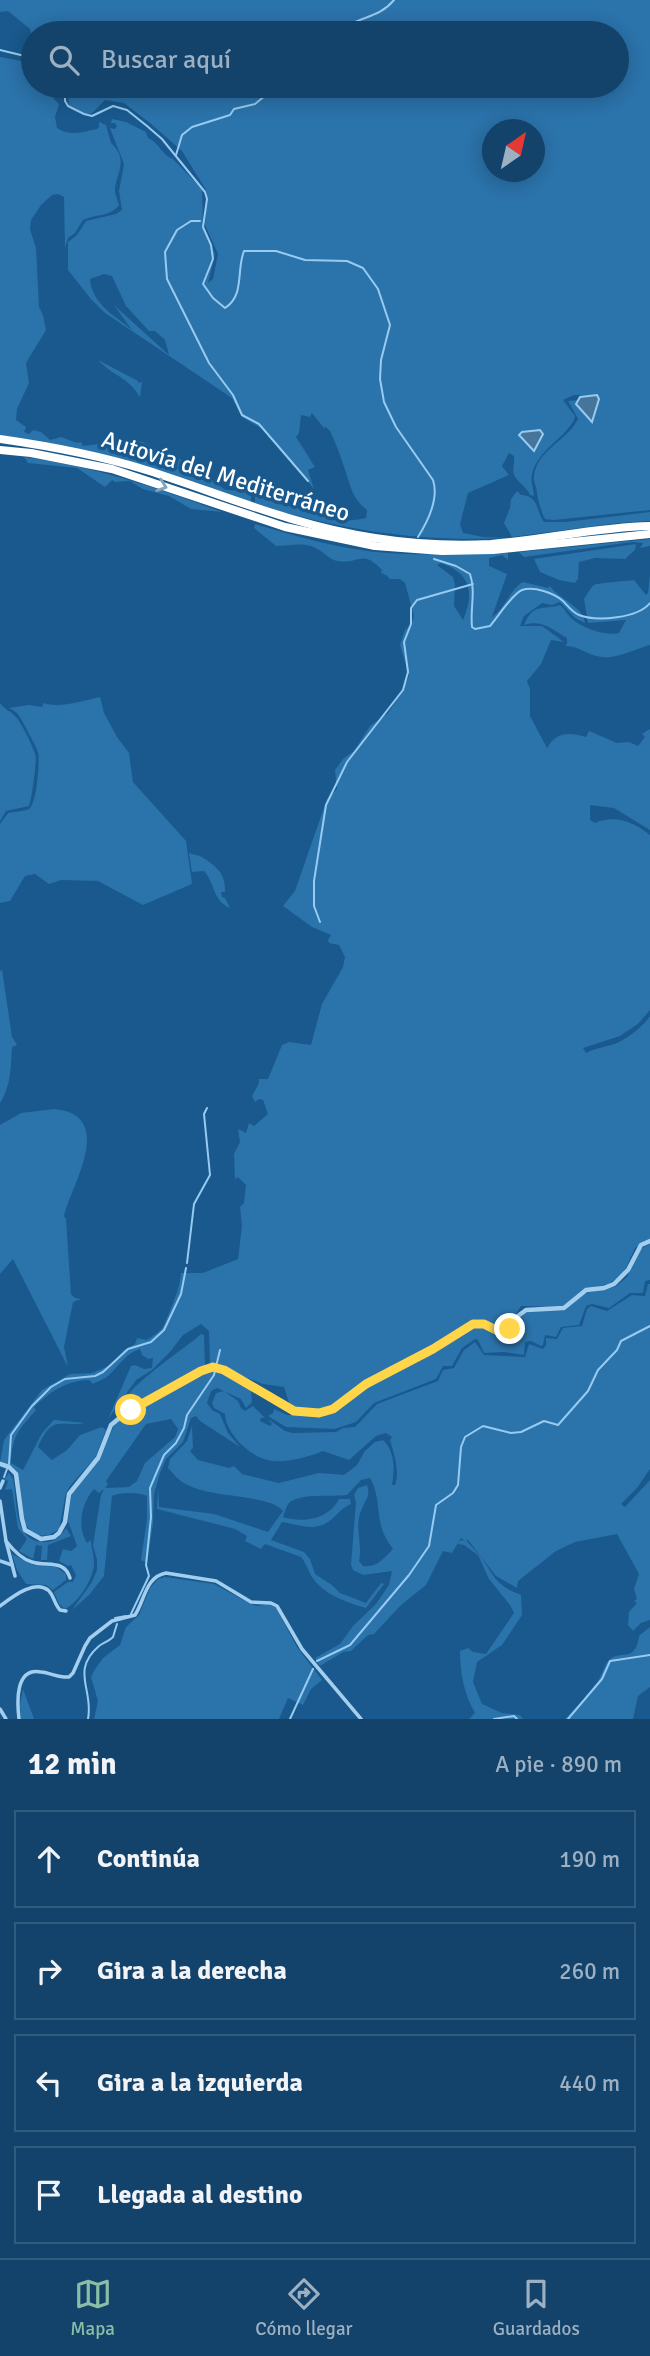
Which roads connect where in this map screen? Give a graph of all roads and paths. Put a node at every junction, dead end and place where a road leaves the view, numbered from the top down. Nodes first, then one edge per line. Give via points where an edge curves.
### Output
1 (0, 439) edge
2 (0, 450) edge
3 (650, 526) edge
4 (650, 534) edge
5 (521, 544) junction
6 (414, 546) junction
7 (650, 1241) edge
8 (0, 1464) edge
9 (3, 1481) dead end
10 (0, 1488) edge
11 (0, 1501) edge
12 (6, 1541) junction
13 (0, 1561) edge
14 (12, 1565) junction
15 (15, 1576) dead end
16 (71, 1578) dead end
17 (0, 1606) edge
18 (66, 1611) dead end
19 (0, 1709) edge
20 (6, 1719) edge
21 (19, 1719) edge
22 (361, 1719) edge

1 - 6 highway, Autovía del Mediterráneo via 109,459 312,526
2 -> 6 highway, Autovía del Mediterráneo via 112,469 317,535 375,546
3 - 5 highway, Autovía del Mediterráneo
4 - 5 highway, Autovía del Mediterráneo
5 - 6 highway, Autovía del Mediterráneo via 468,551
7 - 8 street via 641,1245 628,1270 609,1286 586,1290 564,1308 526,1310 507,1332 473,1324 326,1412 294,1411 224,1370 201,1371 117,1419 98,1458 71,1488 65,1522 54,1537 41,1539 25,1530 16,1474
9 - 10 street
11 - 12 street
12 - 14 street
12 - 16 street via 33,1562 56,1563
13 - 14 street
14 - 15 street
17 - 18 street via 36,1587 51,1593 60,1610
19 - 20 street
21 - 22 street via 20,1682 27,1674 38,1671 69,1677 87,1642 112,1622 135,1615 151,1581 166,1573 213,1580 251,1602 277,1606 302,1649

